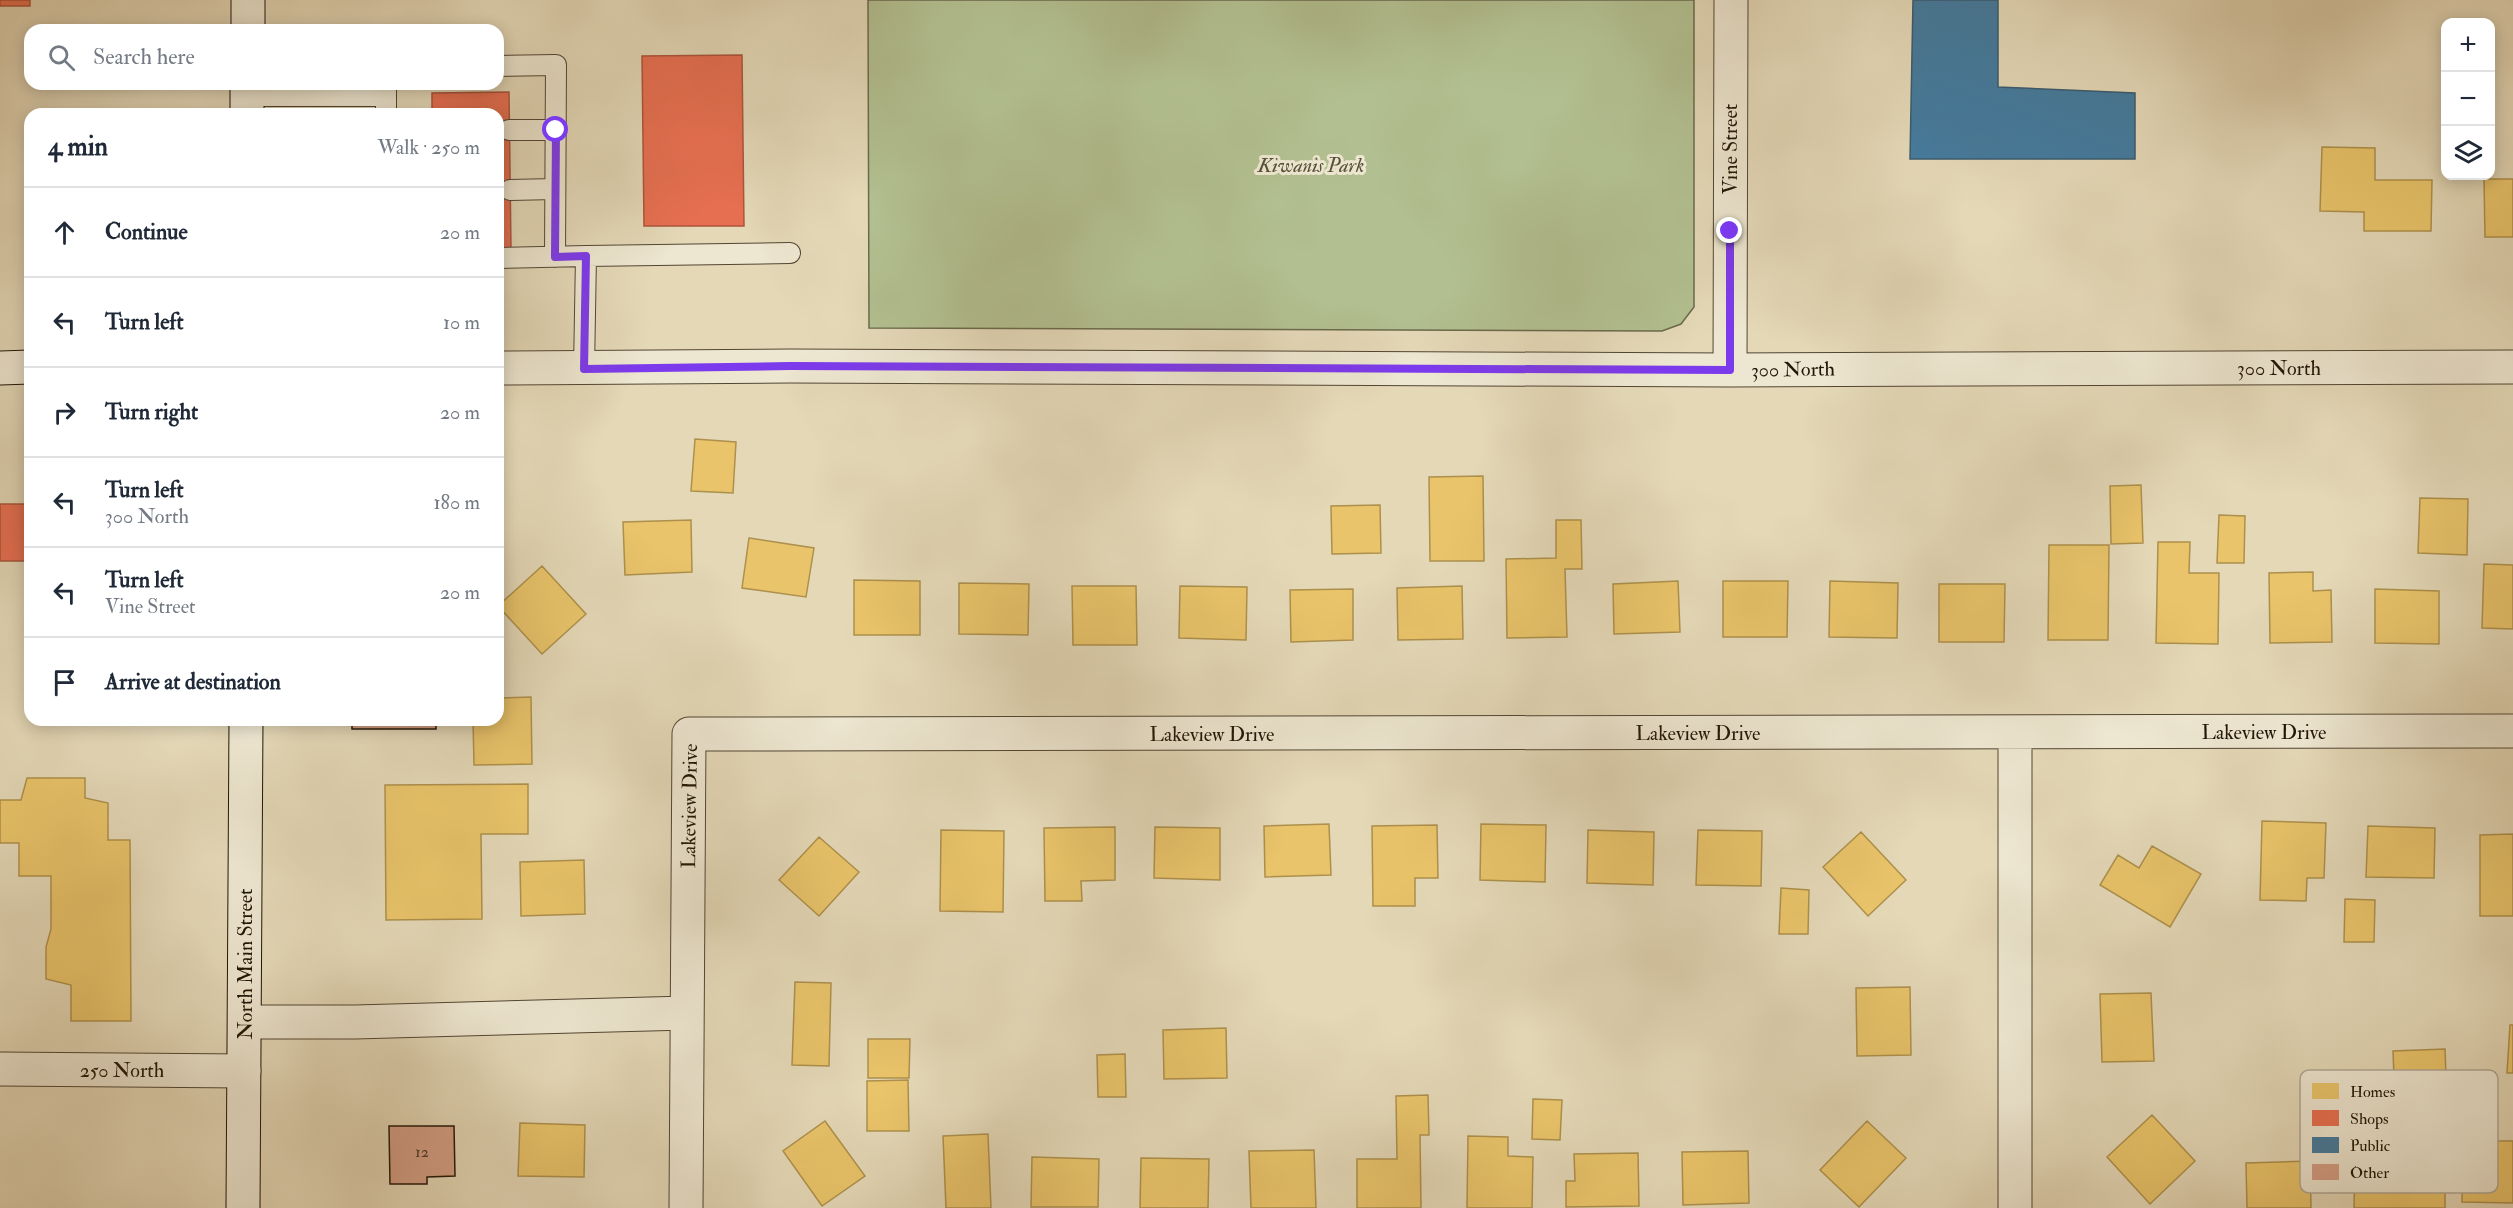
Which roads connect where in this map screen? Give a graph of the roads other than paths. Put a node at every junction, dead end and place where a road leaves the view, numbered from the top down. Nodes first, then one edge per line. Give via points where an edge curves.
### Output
1 (248, 0) edge
2 (1731, 0) edge
3 (248, 24) edge
4 (504, 66) edge
5 (247, 98) edge
6 (386, 98) edge
7 (509, 130) dead end
8 (556, 130) junction
9 (555, 189) junction
10 (510, 190) dead end
11 (790, 253) dead end
12 (586, 256) junction
13 (555, 257) junction
14 (504, 258) edge
15 (24, 367) edge
16 (2513, 367) edge
17 (0, 368) edge
18 (504, 368) edge
19 (584, 369) junction
20 (1730, 370) junction
21 (246, 726) edge
22 (2015, 732) junction
23 (2513, 732) edge
24 (687, 1013) junction
25 (244, 1022) junction
26 (0, 1070) edge
27 (244, 1071) junction
28 (243, 1208) edge
29 (686, 1208) edge
30 (2015, 1208) edge

1 - 3 street
2 - 20 street, Vine Street
4 - 8 lane via 556,65
5 - 6 lane
7 - 8 lane
8 - 9 lane
9 - 10 lane
9 - 13 lane
11 - 12 lane
12 - 13 lane
12 - 19 lane
13 - 14 lane
15 - 17 street
16 - 20 street, 300 North
18 - 19 street, 300 North
19 - 20 street, 300 North via 802,366
21 - 25 street, North Main Street
22 - 23 street, Lakeview Drive
22 - 24 street, Lakeview Drive via 689,735
22 - 30 street
24 - 25 street
24 - 29 street, Lakeview Drive
25 - 27 street, North Main Street
26 - 27 street, 250 North
27 - 28 street, North Main Street

